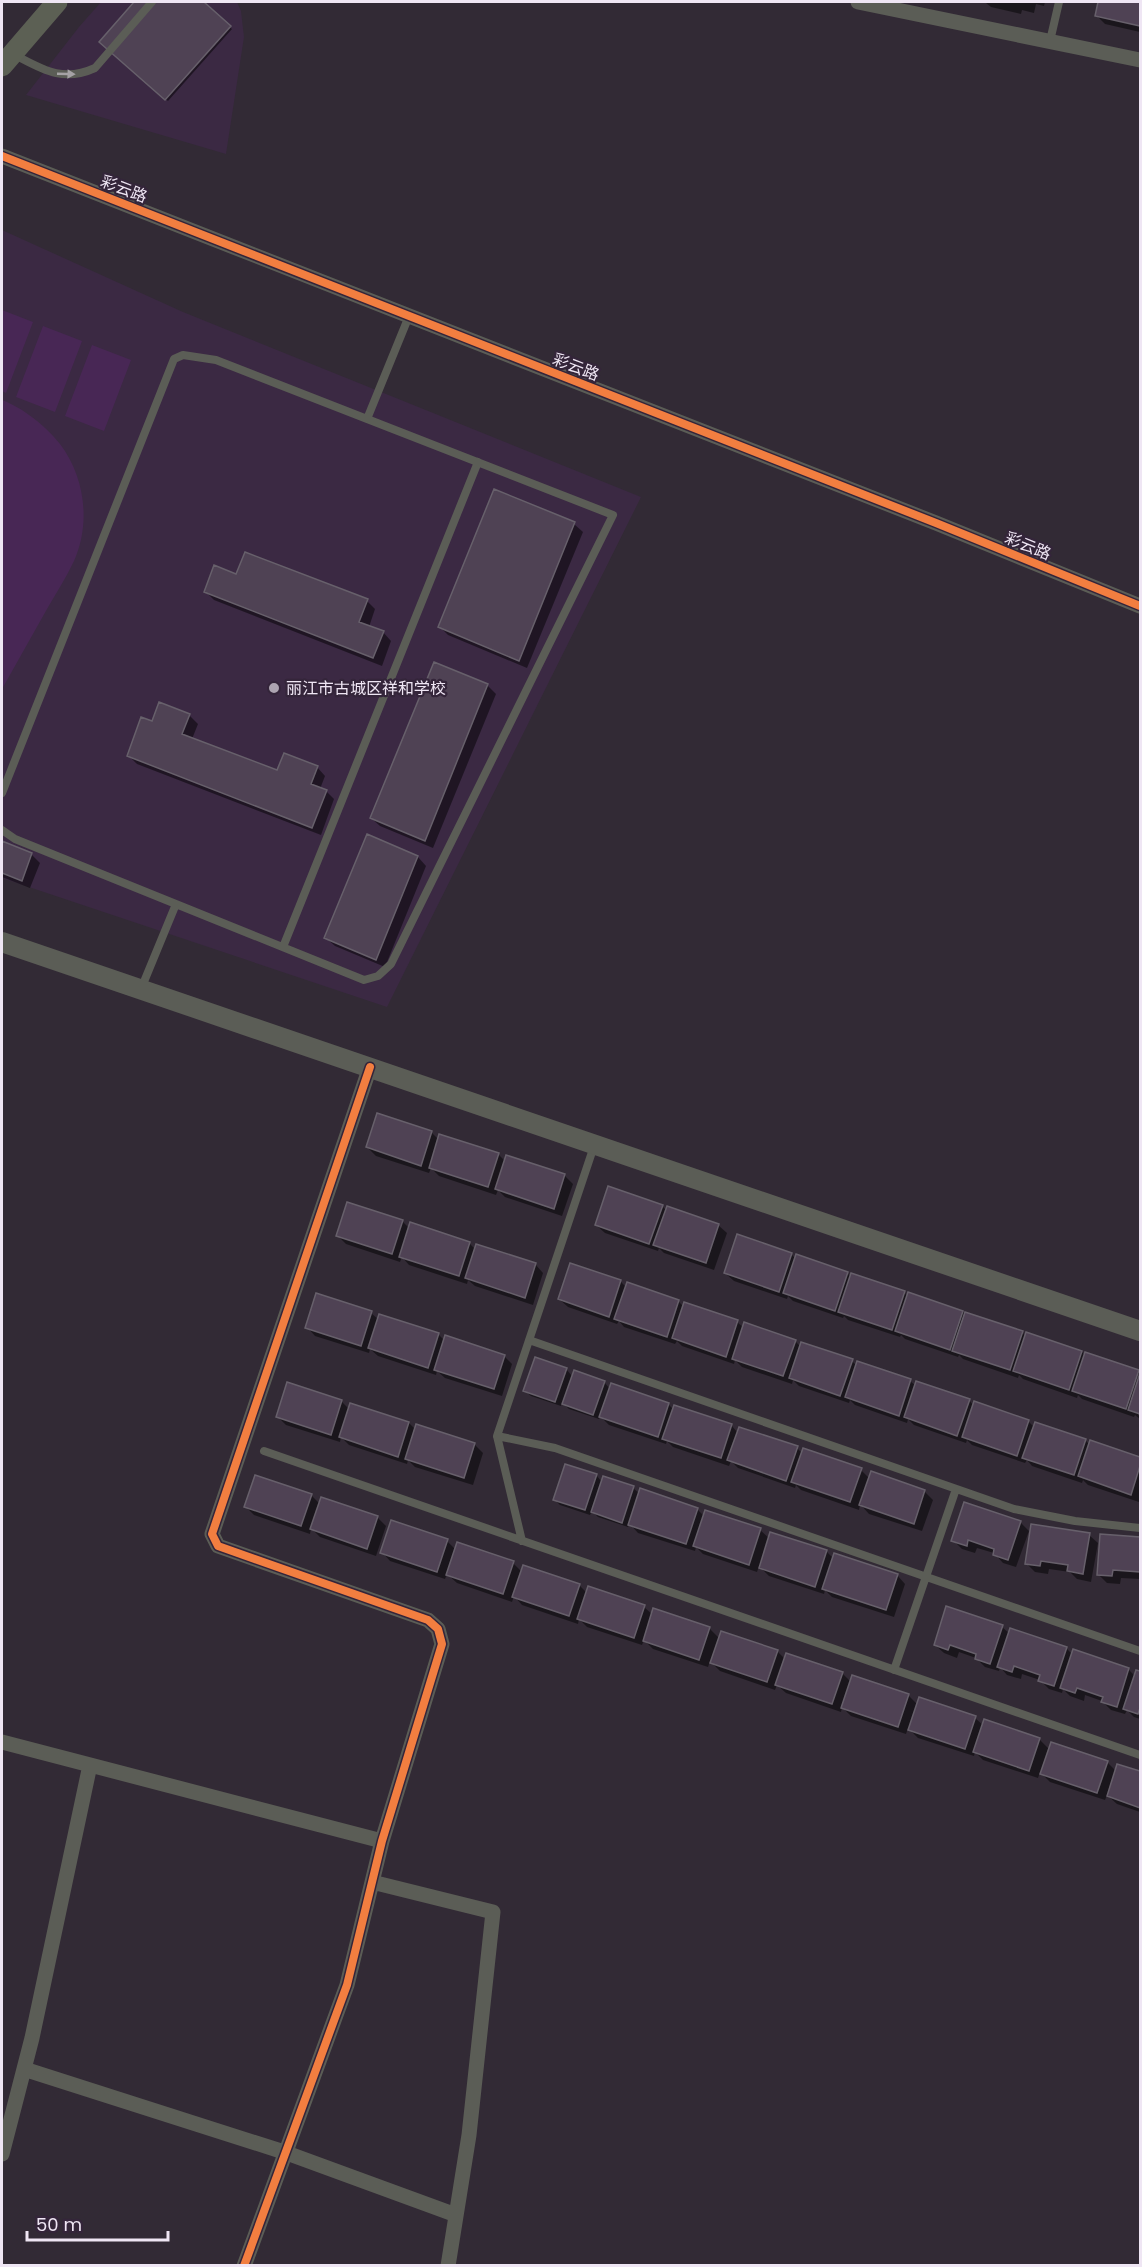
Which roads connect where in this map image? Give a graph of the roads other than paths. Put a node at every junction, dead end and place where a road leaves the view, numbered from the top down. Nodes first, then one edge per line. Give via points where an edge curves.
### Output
1 (57, 2) edge
2 (152, 2) edge
3 (867, 2) edge
4 (1059, 2) edge
5 (1050, 41) junction
6 (7, 60) edge
7 (1140, 60) edge
8 (2, 156) edge
9 (409, 316) junction
10 (367, 419) junction
11 (478, 462) junction
12 (1140, 606) edge
13 (2, 793) edge
14 (2, 830) edge
15 (176, 904) junction
16 (2, 942) edge
17 (283, 947) junction
18 (141, 989) junction
19 (370, 1067) junction
20 (595, 1144) junction
21 (1140, 1331) edge
22 (529, 1340) junction
23 (497, 1437) junction
24 (264, 1451) dead end
25 (956, 1489) junction
26 (1140, 1528) edge
27 (522, 1541) junction
28 (926, 1577) junction
29 (1140, 1651) edge
30 (894, 1670) junction
31 (2, 1742) edge
32 (1140, 1755) edge
33 (90, 1765) junction
34 (381, 1841) junction
35 (372, 1882) junction
36 (24, 2069) junction
37 (284, 2152) junction
38 (2, 2154) edge
39 (456, 2215) junction
40 (244, 2265) edge
41 (448, 2265) edge

1 - 6 main road
6 -> 2 lane via 66,76 86,72 95,68
3 - 5 street
4 - 5 lane
5 - 7 street
8 - 9 street, 彩云路
9 - 10 lane
9 - 12 street, 彩云路
10 - 11 lane
10 - 13 lane via 216,360 183,355 174,359
11 - 17 lane
11 - 17 lane via 613,515 391,964 378,976 364,980
14 - 15 lane via 15,839
15 - 17 lane
15 - 18 lane
16 - 18 street
18 - 19 street
19 - 20 street
19 - 34 street via 212,1534 218,1546 422,1617 438,1629 441,1652
20 - 21 street
20 - 22 lane
22 - 23 lane
22 - 25 lane
23 - 27 lane
23 - 28 lane via 555,1448
24 - 27 lane
25 - 26 lane via 1044,1516
25 - 28 lane
27 - 30 lane
28 - 29 lane
28 - 30 lane
30 - 32 lane
31 - 33 street
33 - 34 street
33 - 36 street
34 - 35 street
35 - 37 street via 346,1985
35 - 39 street via 493,1912 469,2135
36 - 37 street
36 - 38 street
37 - 39 street
37 - 40 street
39 - 41 street

